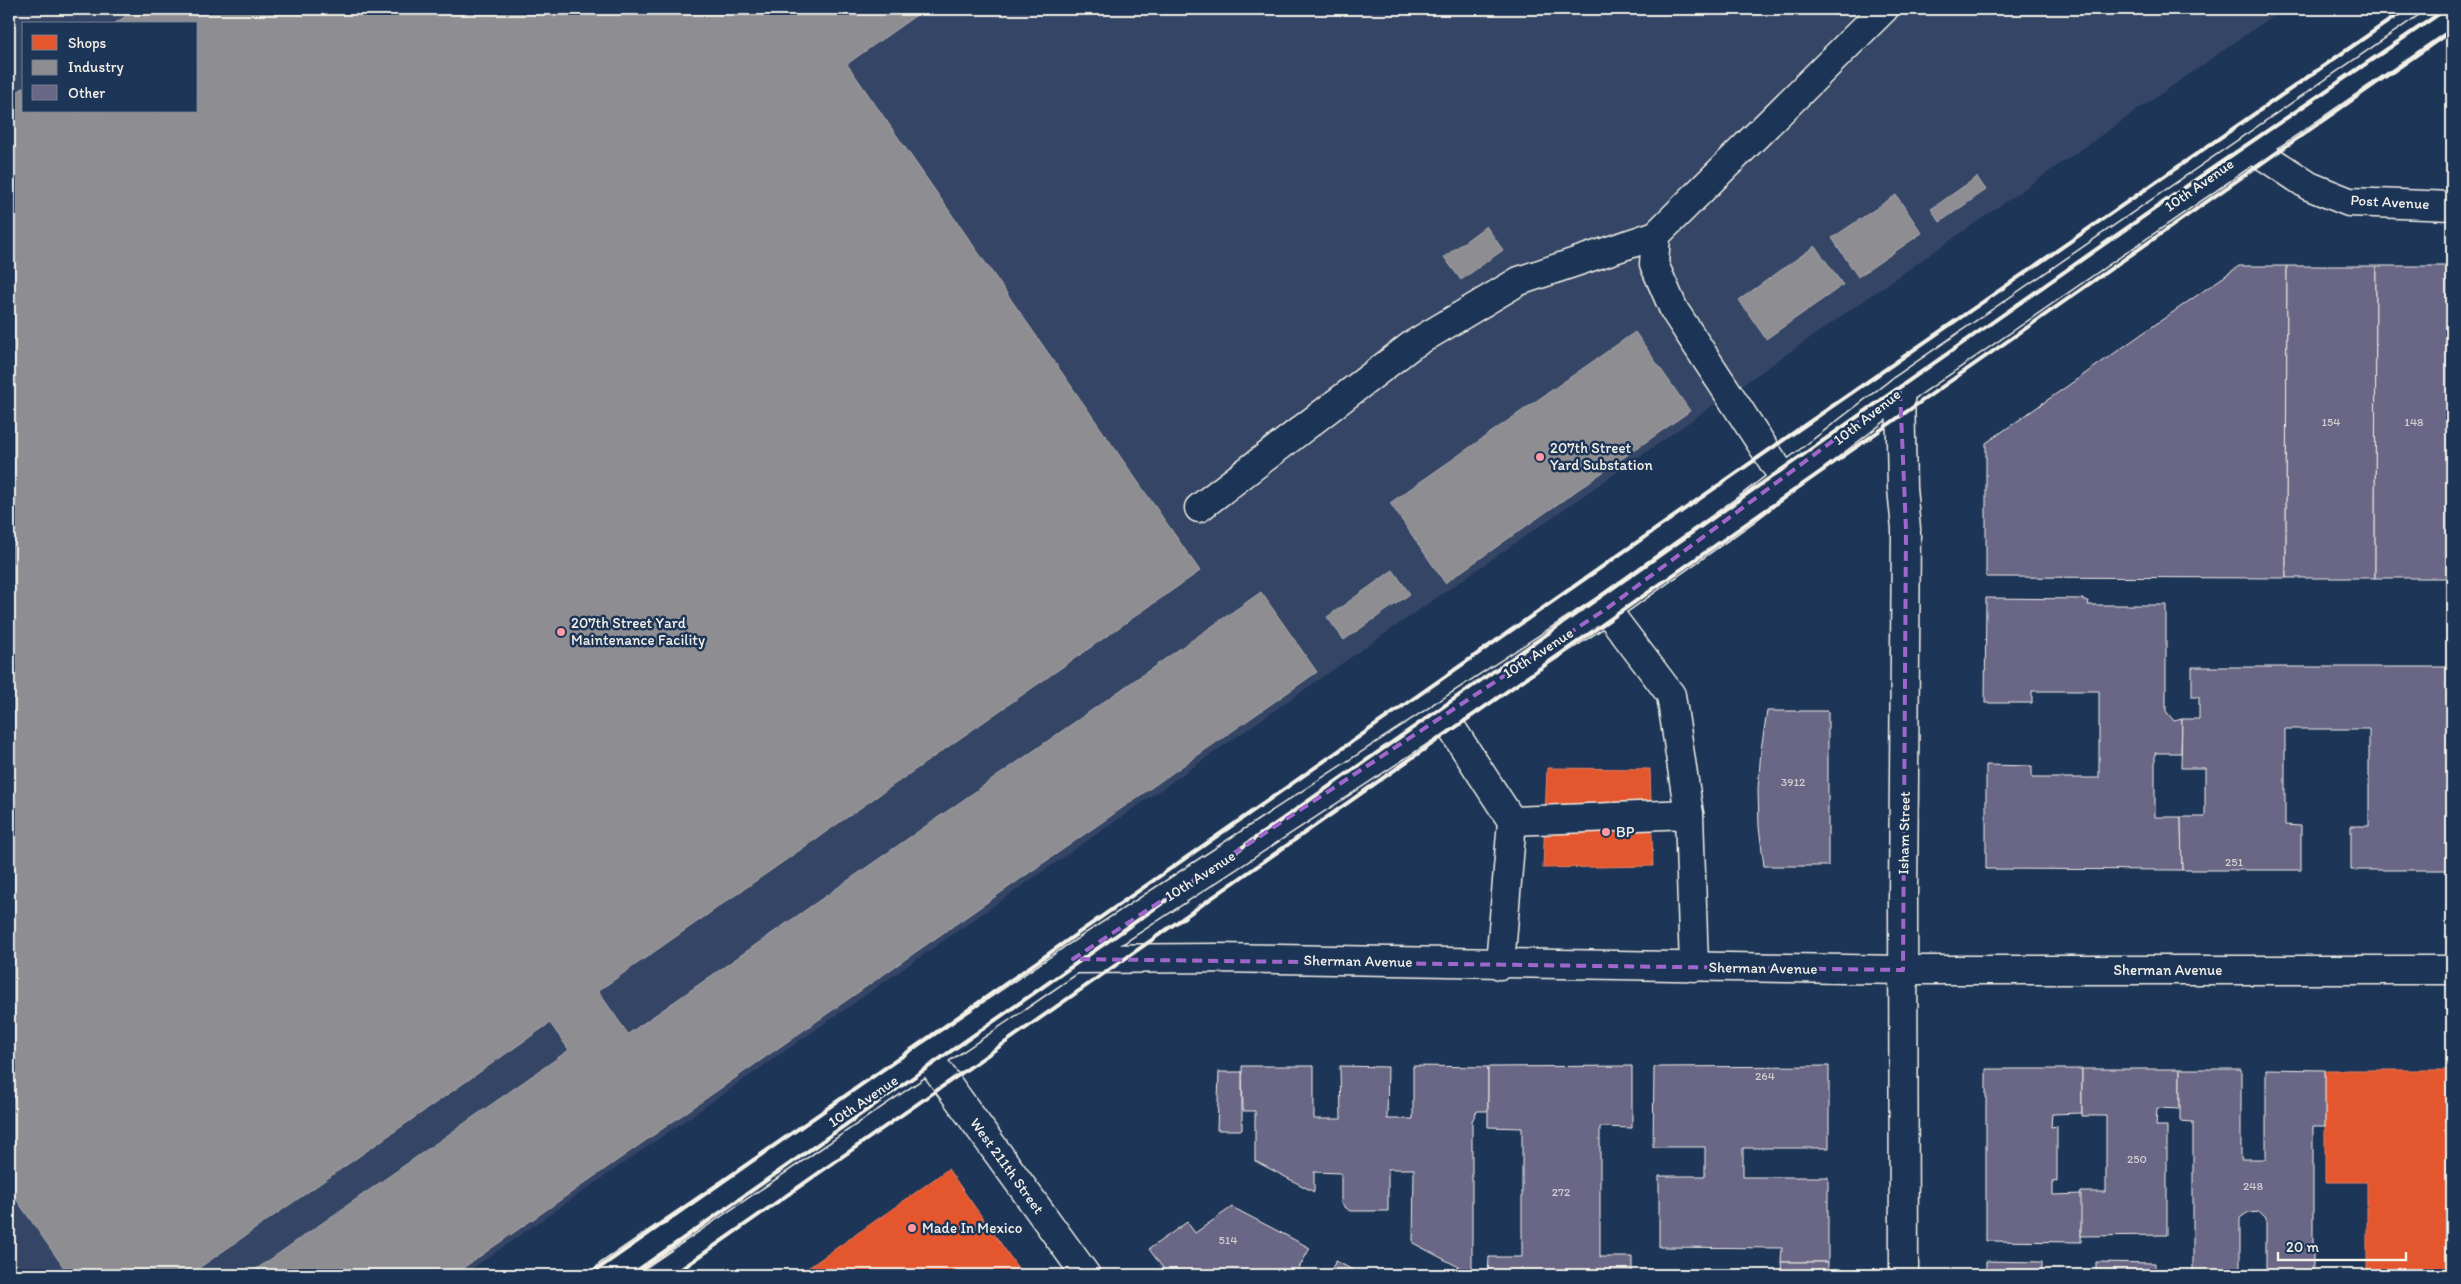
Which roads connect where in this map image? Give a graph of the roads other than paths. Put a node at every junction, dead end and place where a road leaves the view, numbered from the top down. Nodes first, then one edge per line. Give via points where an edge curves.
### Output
1 (1884, 9) edge
2 (2452, 10) edge
3 (2252, 148) junction
4 (2452, 206) edge
5 (1656, 235) junction
6 (1900, 391) junction
7 (1785, 480) junction
8 (1198, 508) dead end
9 (1606, 609) junction
10 (1444, 716) junction
11 (1689, 814) junction
12 (1512, 821) junction
13 (1073, 959) junction
14 (1500, 964) junction
15 (1694, 967) junction
16 (1903, 970) junction
17 (2452, 970) edge
18 (928, 1057) junction
19 (609, 1275) edge
20 (1086, 1275) edge
21 (1904, 1275) edge

1 - 5 main road
2 - 3 main road, 10th Avenue
3 - 4 main road, Post Avenue via 2309,186 2349,202
3 - 6 main road, 10th Avenue
5 - 7 main road via 1654,264 1674,310
5 - 8 main road via 1519,281 1412,345
6 - 7 main road, 10th Avenue
6 - 16 main road, Isham Street via 1906,529
7 - 9 main road, 10th Avenue
9 - 10 main road, 10th Avenue
9 - 11 main road via 1671,695
10 - 12 main road
10 - 13 main road, 10th Avenue
11 - 12 main road
11 - 15 main road
12 - 14 main road
13 - 14 main road, Sherman Avenue via 1216,958
13 - 18 main road, 10th Avenue
14 - 15 main road, Sherman Avenue
15 - 16 main road, Sherman Avenue
16 - 17 main road, Sherman Avenue
16 - 21 main road, Isham Street
18 - 19 main road, 10th Avenue
18 - 20 main road, West 211th Street

